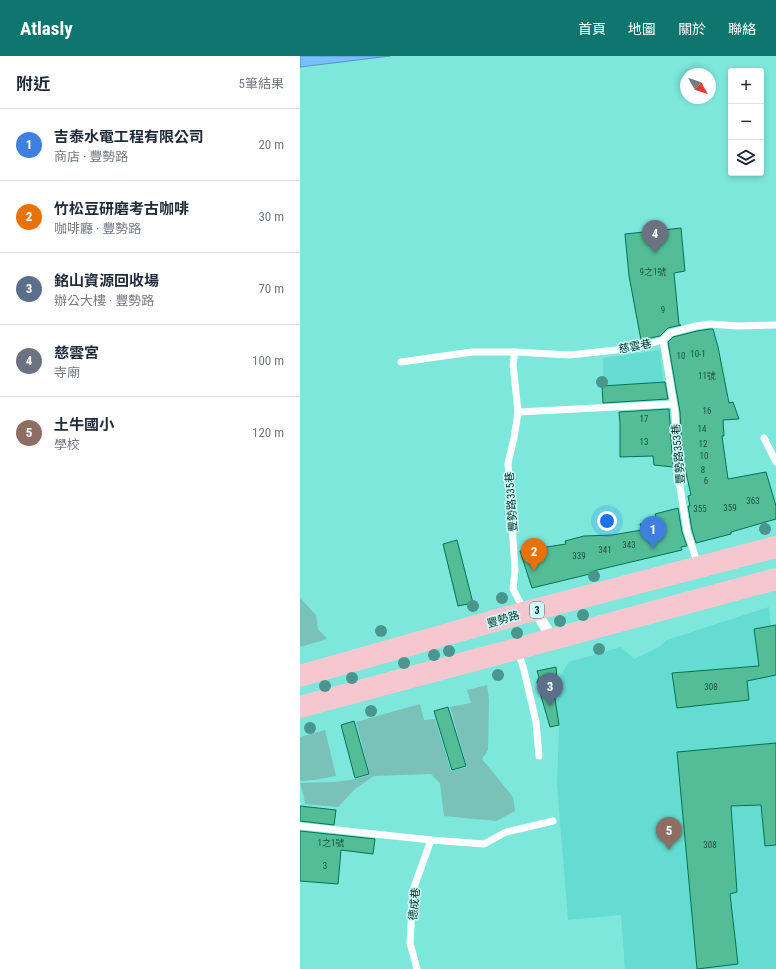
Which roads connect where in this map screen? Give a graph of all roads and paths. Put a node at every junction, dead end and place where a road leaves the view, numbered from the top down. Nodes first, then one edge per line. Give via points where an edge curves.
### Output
1 (776, 325) edge
2 (663, 340) junction
3 (515, 352) junction
4 (401, 362) dead end
5 (673, 404) junction
6 (518, 412) junction
7 (764, 438) dead end
8 (776, 462) edge
9 (776, 547) edge
10 (698, 567) junction
11 (776, 578) edge
12 (530, 611) junction
13 (552, 638) junction
14 (517, 648) junction
15 (300, 676) edge
16 (300, 706) edge
17 (539, 756) dead end
18 (553, 821) dead end
19 (300, 826) edge
20 (431, 840) junction
21 (417, 969) edge

1 - 2 lane, 慈雲巷 via 710,324 670,333
2 - 3 lane, 慈雲巷 via 634,348 570,355
2 - 5 lane, 豐勢路353巷
3 - 4 lane, 慈雲巷 via 472,352
3 - 6 lane via 513,364
5 - 6 lane
5 - 10 lane, 豐勢路353巷 via 678,474 688,531
6 - 12 lane, 豐勢路335巷 via 508,463 514,563 512,589
7 - 8 lane
9 - 10 main road, 豐勢路 / 3
10 - 12 main road, 豐勢路 / 3
11 - 13 main road
12 - 13 street
12 - 15 main road, 豐勢路 / 3
13 - 14 main road
14 - 16 main road
14 - 17 lane via 536,722
18 - 20 lane via 506,832 484,844
19 - 20 lane
20 - 21 lane, 德成巷 via 413,890 410,943

